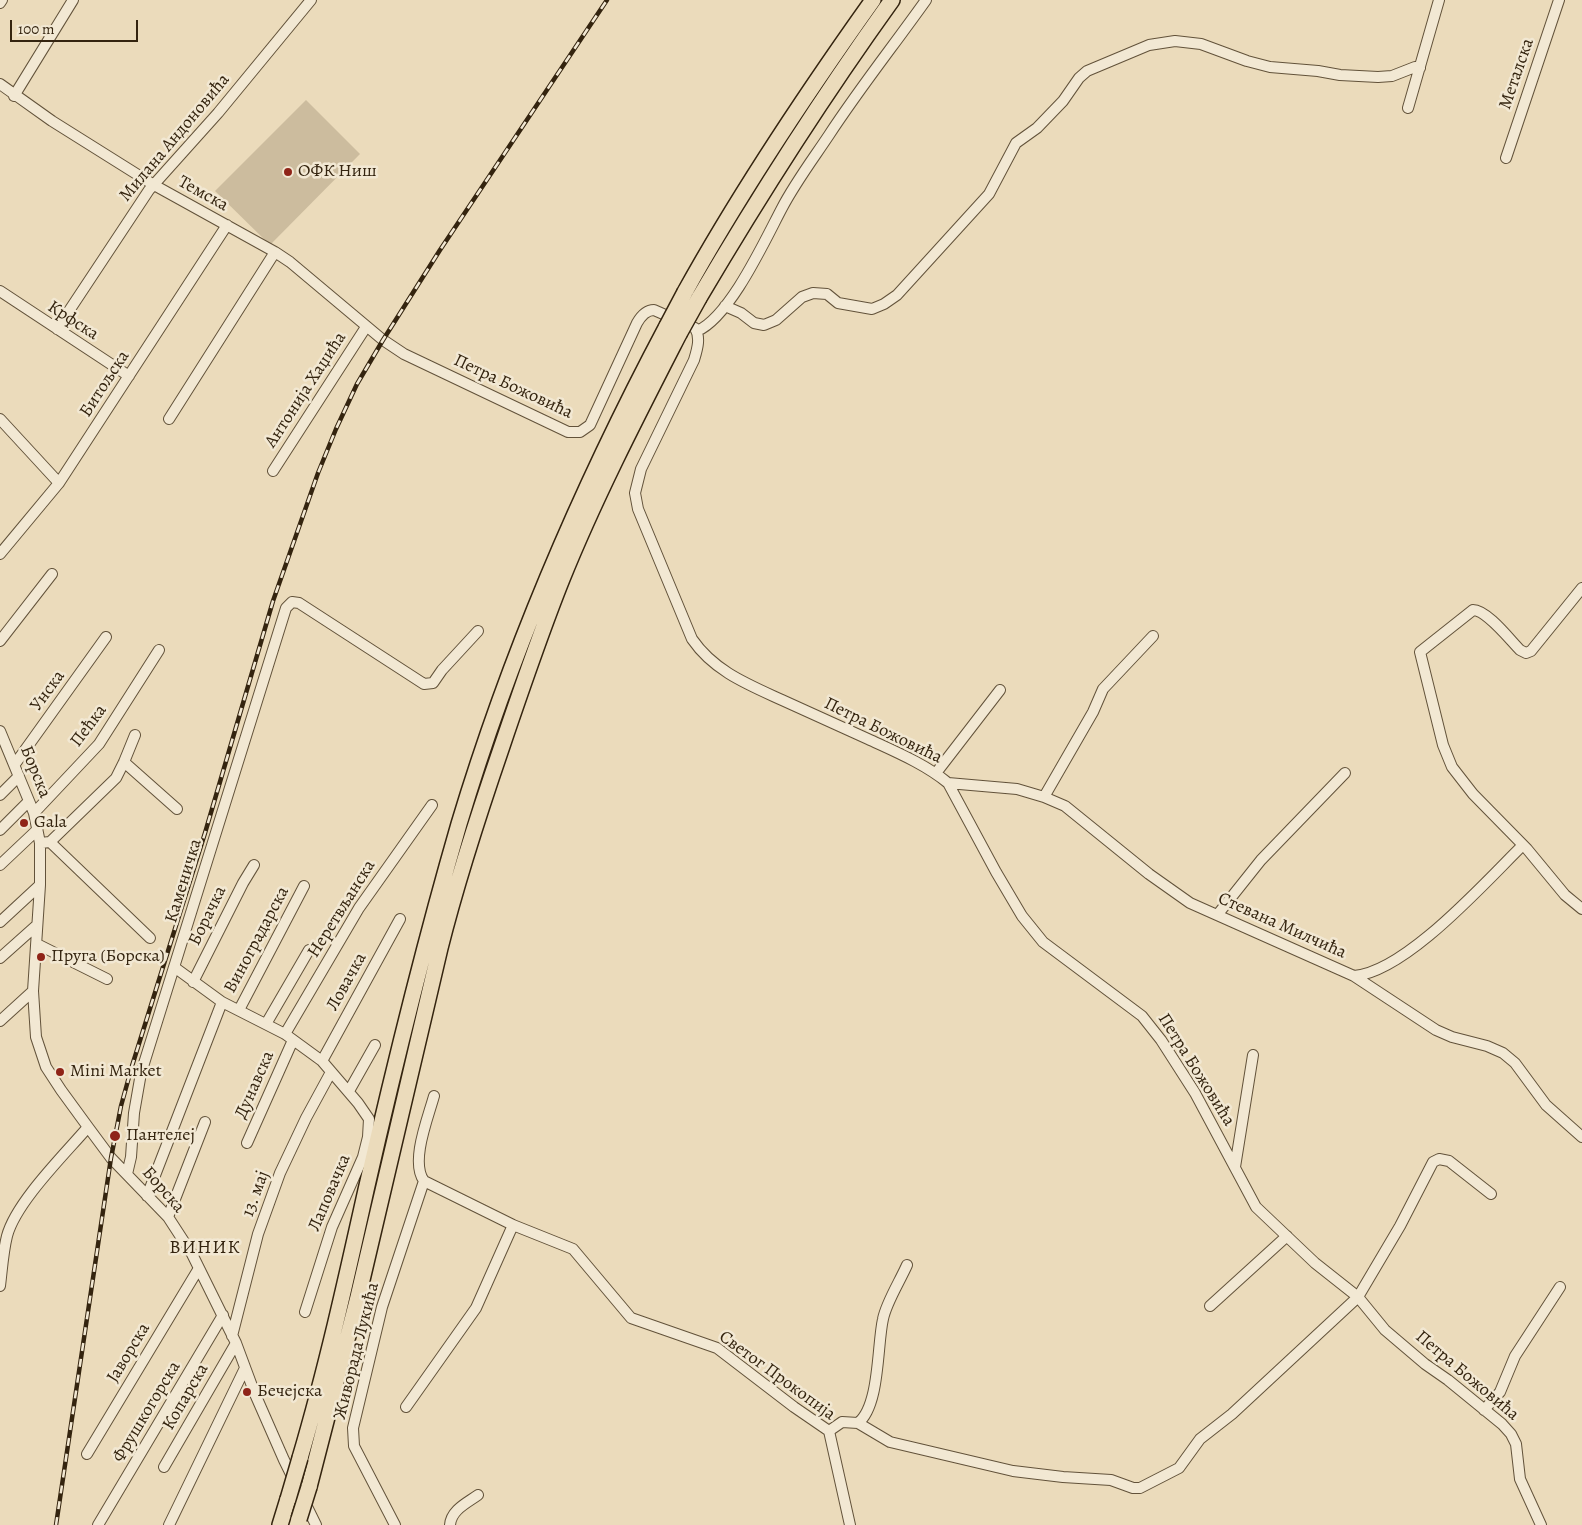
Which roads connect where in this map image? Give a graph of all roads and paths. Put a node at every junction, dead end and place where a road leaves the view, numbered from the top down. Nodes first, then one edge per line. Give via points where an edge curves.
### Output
1 (2, 0) edge
2 (73, 0) edge
3 (311, 0) edge
4 (873, 0) edge
5 (892, 0) edge
6 (926, 0) edge
7 (1439, 0) edge
8 (1559, 0) edge
9 (0, 3) edge
10 (1420, 68) junction
11 (0, 84) edge
12 (14, 96) junction
13 (1408, 108) dead end
14 (1506, 158) dead end
15 (154, 185) junction
16 (227, 225) junction
17 (274, 252) junction
18 (0, 291) edge
19 (692, 295) junction
20 (725, 306) junction
21 (366, 327) junction
22 (57, 329) junction
23 (673, 330) junction
24 (697, 331) junction
25 (382, 340) joint
26 (129, 376) junction
27 (0, 419) edge
28 (169, 419) dead end
29 (273, 471) dead end
30 (59, 483) junction
31 (0, 554) edge
32 (52, 574) dead end
33 (1582, 588) edge
34 (478, 631) dead end
35 (106, 636) dead end
36 (1153, 636) dead end
37 (0, 640) edge
38 (159, 650) dead end
39 (1000, 690) dead end
40 (0, 731) edge
41 (135, 735) dead end
42 (124, 762) junction
43 (15, 764) junction
44 (1345, 773) dead end
45 (936, 774) junction
46 (19, 776) junction
47 (948, 783) junction
48 (0, 795) edge
49 (1044, 797) junction
50 (29, 801) junction
51 (432, 805) dead end
52 (177, 810) dead end
53 (34, 813) junction
54 (0, 830) edge
55 (37, 830) junction
56 (45, 842) junction
57 (1523, 845) junction
58 (0, 864) edge
59 (254, 865) dead end
60 (40, 885) junction
61 (304, 886) dead end
62 (1582, 909) edge
63 (1218, 914) junction
64 (400, 919) dead end
65 (0, 922) edge
66 (37, 925) junction
67 (150, 938) dead end
68 (37, 944) junction
69 (309, 950) dead end
70 (0, 958) edge
71 (174, 968) junction
72 (1354, 976) junction
73 (107, 979) dead end
74 (194, 982) junction
75 (33, 991) junction
76 (222, 1002) junction
77 (239, 1010) junction
78 (0, 1021) edge
79 (266, 1024) junction
80 (289, 1037) junction
81 (375, 1045) dead end
82 (1253, 1055) dead end
83 (322, 1061) junction
84 (331, 1072) junction
85 (349, 1091) junction
86 (434, 1096) dead end
87 (205, 1122) dead end
88 (88, 1127) junction
89 (1582, 1137) edge
90 (247, 1143) dead end
91 (1235, 1167) junction
92 (127, 1174) junction
93 (424, 1181) junction
94 (1491, 1194) dead end
95 (148, 1196) junction
96 (168, 1217) junction
97 (512, 1225) junction
98 (1287, 1236) junction
99 (907, 1266) dead end
100 (200, 1268) junction
101 (0, 1286) edge
102 (1560, 1287) dead end
103 (1358, 1297) junction
104 (1210, 1306) dead end
105 (305, 1312) dead end
106 (223, 1315) junction
107 (234, 1339) junction
108 (245, 1368) junction
109 (406, 1406) dead end
110 (1484, 1410) junction
111 (858, 1423) junction
112 (829, 1431) junction
113 (87, 1454) dead end
114 (164, 1467) dead end
115 (478, 1495) dead end
116 (298, 1522) edge
117 (98, 1525) edge
118 (170, 1525) edge
119 (280, 1525) edge
120 (316, 1525) edge
121 (394, 1525) edge
122 (450, 1525) edge
123 (850, 1525) edge
124 (1541, 1525) edge

1 - 9 street
2 - 12 street
3 - 15 street, Милана Андоновића
4 - 19 highway via 779,138 728,220
5 - 19 highway
6 - 20 street via 782,207 764,244
7 - 10 street
8 - 14 street, Металска
10 - 13 street
10 - 20 street via 1378,78 1340,75 1270,67 1201,44 1175,40 1149,45 1083,74 1063,101 1016,144 989,194 897,295 884,304 872,309 838,303 827,294 814,293 802,297 776,320 764,325
11 - 12 street, Темска
12 - 15 street, Темска
15 - 16 street, Темска
15 - 22 street, Милана Андоновића
16 - 17 street, Темска
16 - 26 street, Битољска
17 - 21 street, Темска
17 - 28 street
18 - 22 street, Крфска
19 - 23 highway, bridge
20 - 24 street via 709,325
21 - 25 street, Темска
21 - 29 street, Антонија Хаџића
22 - 26 street, Крфска
23 - 116 highway, bridge via 562,578 480,809 440,948 358,1297
23 - 119 highway, bridge via 614,428 566,531 483,748 424,952 321,1384
24 - 25 street, Петра Божовића via 654,310 642,315 590,424 574,433 404,354
24 - 45 street, Петра Божовића via 694,360 641,469 635,492 638,509 692,639 717,667 744,683 903,755
26 - 30 street, Битољска
27 - 30 street
30 - 31 street, Битољска
32 - 37 street
33 - 57 street via 1526,653 1479,610 1473,610 1420,652 1443,745 1452,766 1473,794
34 - 71 street, Каменичка via 433,683 424,684 299,603 291,603 286,608
35 - 43 street, Унска
36 - 49 street via 1103,689
38 - 53 street, Пећка via 99,744
39 - 45 street
40 - 43 street, Борска
41 - 42 street
42 - 52 street
42 - 56 street via 116,778
43 - 46 street, Борска
44 - 63 street via 1261,860
45 - 47 street, Петра Божовића
46 - 48 street
46 - 50 street, Борска
47 - 49 street, Стевана Милчића via 1017,789
47 - 91 street, Петра Божовића via 1022,916 1043,942 1142,1016 1195,1093
49 - 63 street, Стевана Милчића via 1065,806 1148,874 1183,898
50 - 53 street, Борска
50 - 54 street
51 - 80 street, Неретвљанска via 359,908
53 - 55 street, Борска
55 - 56 street, Борска
55 - 58 street
56 - 60 street, Борска
56 - 67 street
57 - 62 street
57 - 72 street via 1435,931 1375,971
59 - 74 street, Борачка
60 - 65 street
60 - 66 street, Борска
61 - 77 street, Виноградарска
63 - 72 street, Стевана Милчића
64 - 83 street, Ловачка
66 - 68 street, Борска
66 - 70 street
68 - 73 street
68 - 75 street, Борска
69 - 79 street
71 - 74 street, Лаповачка
71 - 92 street, Каменичка via 141,1072
72 - 89 street, Стевана Милчића via 1436,1030 1502,1053 1515,1063 1546,1105
74 - 76 street, Лаповачка
75 - 78 street
75 - 88 street, Борска via 36,1037 46,1067
76 - 77 street, Лаповачка
76 - 95 street
77 - 79 street, Лаповачка
79 - 80 street, Лаповачка
80 - 83 street, Лаповачка
80 - 90 street, Дунавска
81 - 85 street
82 - 91 street
83 - 84 street, Лаповачка
84 - 85 street, Лаповачка
84 - 107 street, 13. мај via 280,1173 258,1234
85 - 105 street, Лаповачка via 369,1119 368,1137 330,1233
86 - 93 street via 420,1153 419,1169
87 - 96 street
88 - 92 street, Борска
88 - 101 street via 16,1217 7,1235
91 - 98 street, Петра Божовића via 1256,1207
92 - 95 street, Борска
93 - 97 street, Светог Прокопија
93 - 121 street, Живорада Лукића via 382,1307 353,1428 354,1446
94 - 103 street via 1449,1162 1436,1160
95 - 96 street, Борска
96 - 100 street, Борска
97 - 109 street via 476,1308
97 - 112 street, Светог Прокопија via 573,1249 631,1318 717,1348
98 - 103 street, Петра Божовића
98 - 104 street
99 - 111 street via 883,1318 875,1386 865,1415
100 - 106 street, Борска
100 - 113 street, Јаворска
102 - 110 street via 1515,1356 1500,1392
103 - 110 street, Петра Божовића via 1385,1330
103 - 111 street via 1232,1414 1200,1439 1179,1468 1140,1488 1111,1480 1013,1471 890,1442
106 - 107 street, Борска
106 - 117 street, Фрушкогорска
107 - 108 street, Борска
107 - 114 street, Копарска
108 - 118 street
108 - 120 street, Борска via 254,1394
110 - 124 street, Петра Божовића via 1514,1439 1520,1479
111 - 112 street via 842,1422
112 - 123 street, Светог Прокопија
115 - 122 street via 454,1513

